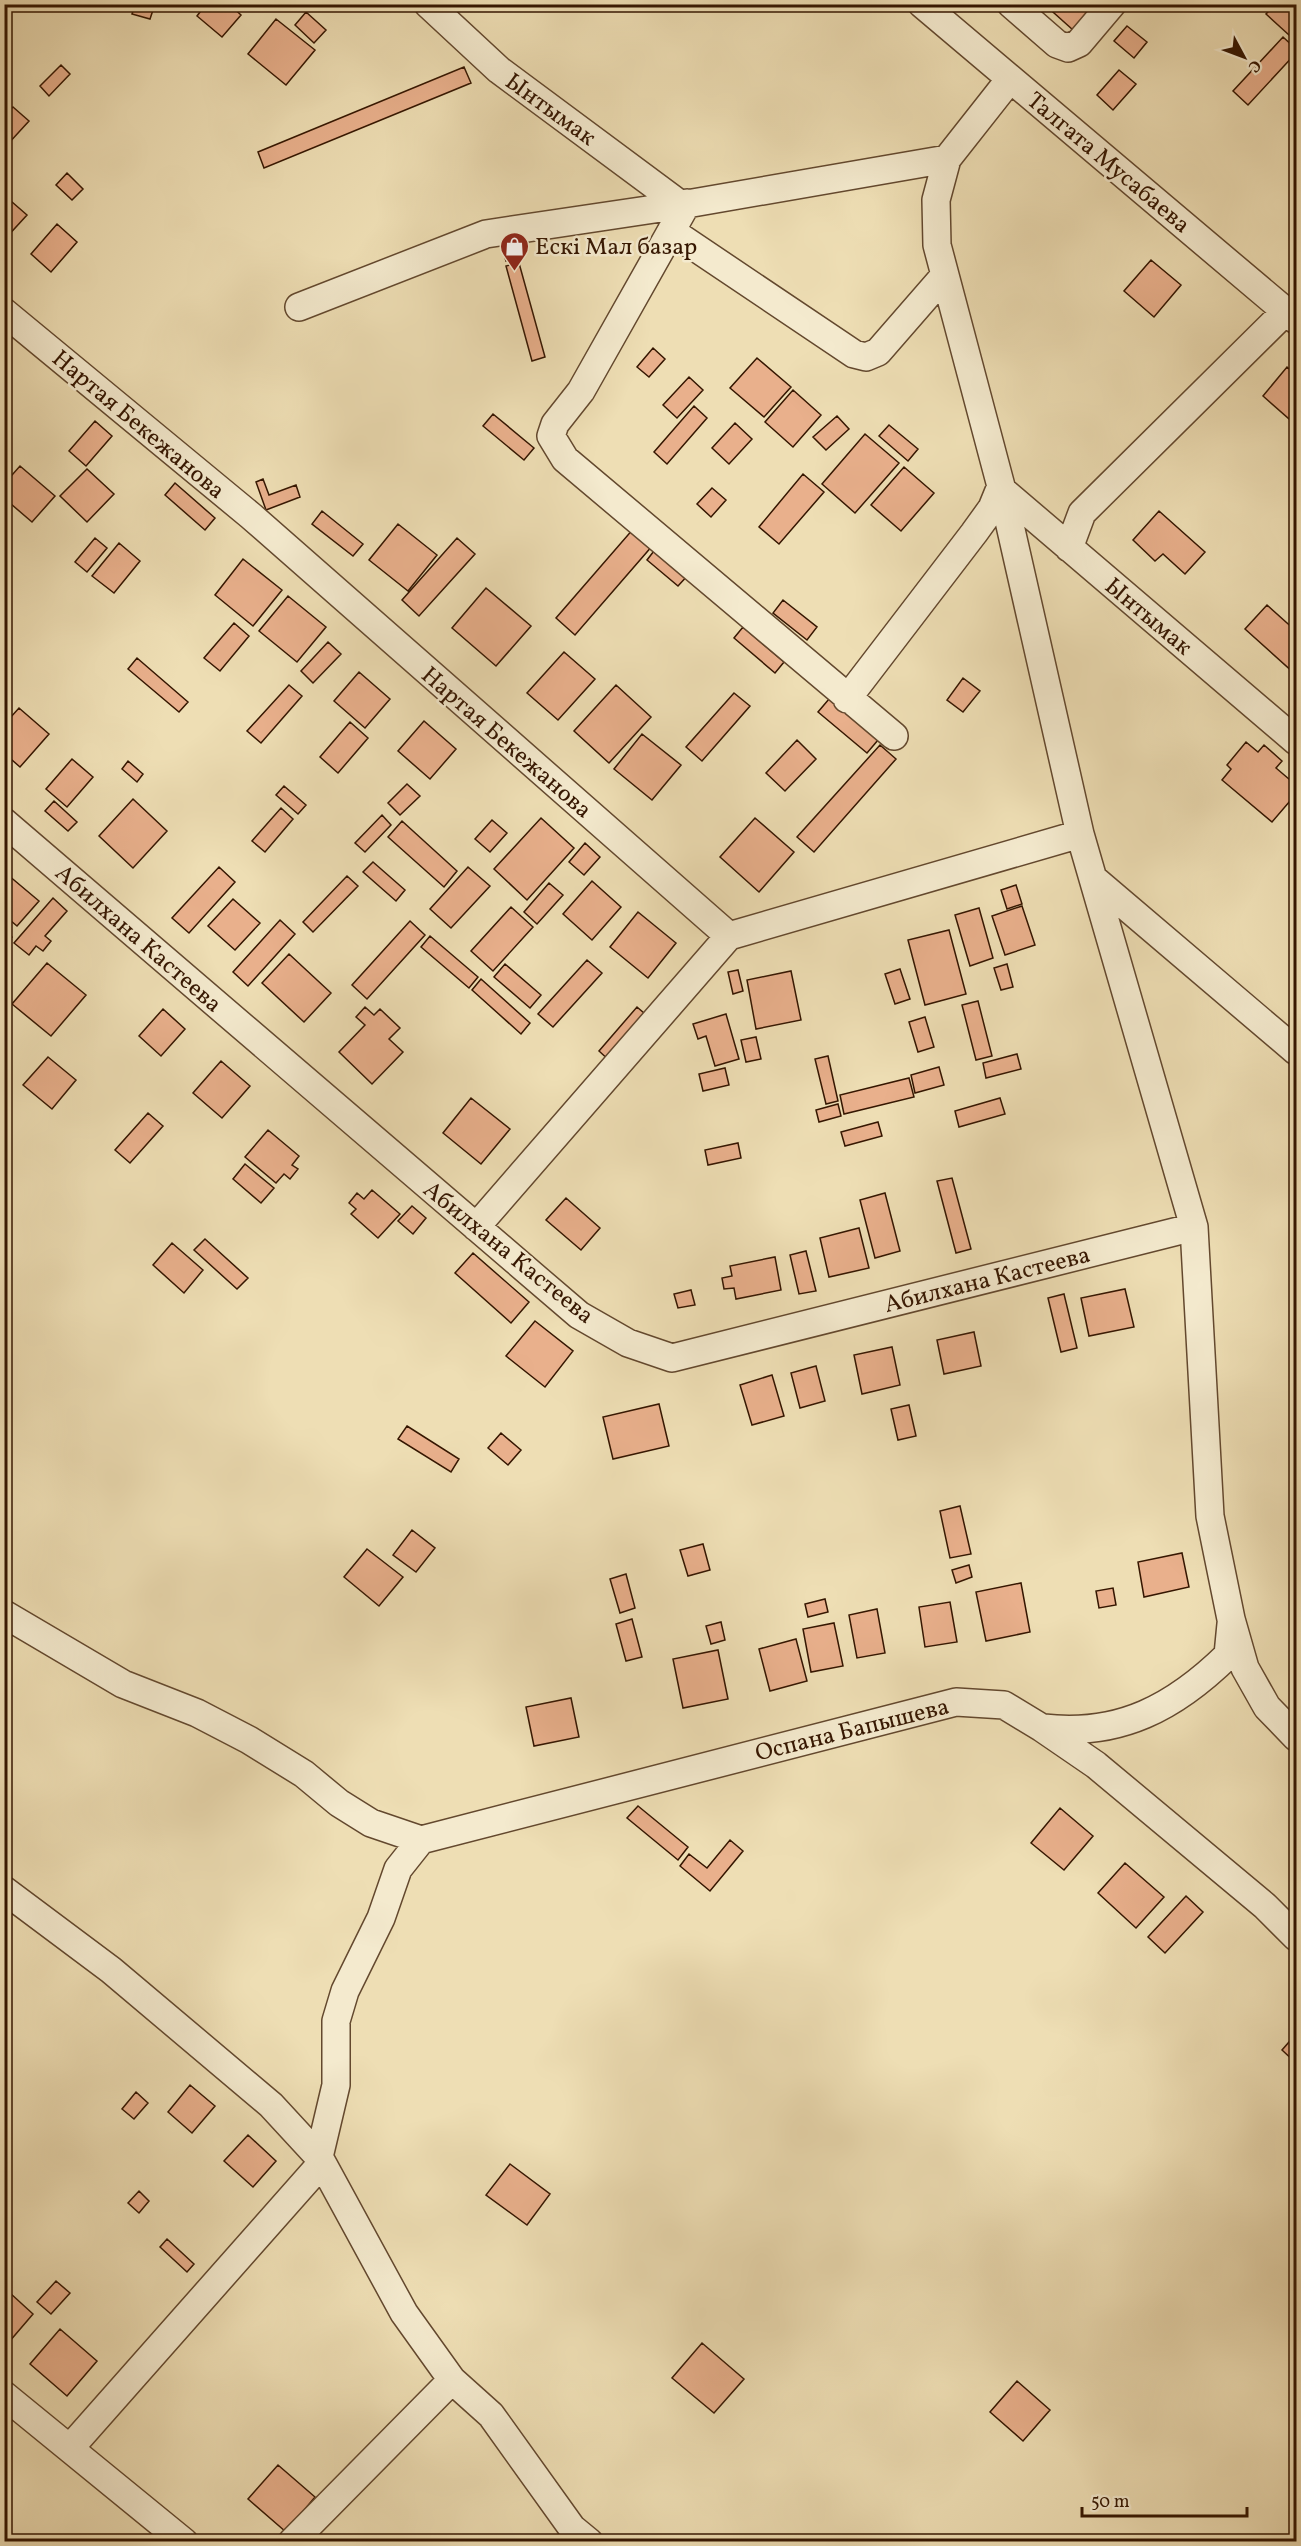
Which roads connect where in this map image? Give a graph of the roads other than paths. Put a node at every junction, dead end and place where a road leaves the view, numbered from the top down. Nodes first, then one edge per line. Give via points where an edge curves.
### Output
1 (428, 4) edge
2 (922, 4) edge
3 (1011, 4) edge
4 (1112, 4) edge
5 (1010, 80) junction
6 (947, 159) junction
7 (684, 204) junction
8 (671, 231) junction
9 (945, 275) junction
10 (299, 307) dead end
11 (4, 312) edge
12 (1291, 316) edge
13 (1001, 488) junction
14 (1069, 548) junction
15 (847, 699) junction
16 (894, 736) dead end
17 (1296, 741) edge
18 (4, 822) edge
19 (1080, 834) junction
20 (1095, 880) junction
21 (729, 936) junction
22 (1296, 1051) edge
23 (476, 1227) junction
24 (1194, 1227) junction
25 (4, 1614) edge
26 (1231, 1619) junction
27 (1042, 1728) junction
28 (1296, 1737) edge
29 (421, 1840) junction
30 (4, 1890) edge
31 (1296, 1937) edge
32 (320, 2160) junction
33 (452, 2380) junction
34 (4, 2395) edge
35 (69, 2448) junction
36 (184, 2541) edge
37 (292, 2541) edge
38 (589, 2541) edge

1 - 7 street, Ынтымак via 499,70
2 - 5 street, Талгата Мусабаева
3 - 4 street via 1057,44 1068,48 1079,43
5 - 6 street
5 - 12 street, Талгата Мусабаева
6 - 7 street
6 - 9 street via 936,200 937,245
7 - 8 street
7 - 10 street via 486,234
8 - 9 street via 854,354 866,357 878,352
8 - 15 street via 581,392 555,424 551,436 564,459
9 - 13 street
11 - 21 street, Нартая Бекежанова via 251,516
12 - 14 street via 1082,513
13 - 14 street, Ынтымак
13 - 15 street via 980,525
13 - 19 street
14 - 17 street, Ынтымак
15 - 16 street
18 - 23 street, Абилхана Кастеева
19 - 20 street
19 - 21 street
20 - 22 street
20 - 24 street
21 - 23 street
23 - 24 street, Абилхана Кастеева via 579,1315 628,1343 672,1358
24 - 26 street via 1210,1516
25 - 29 street via 123,1684 197,1713 249,1740 371,1822
26 - 27 street, Оспана Бапышева via 1228,1655 1179,1696 1125,1722 1073,1731
26 - 28 street via 1245,1668 1267,1707
27 - 29 street, Оспана Бапышева via 1004,1705 956,1702
27 - 31 street via 1096,1765 1265,1906
29 - 32 street via 398,1869 381,1918 345,1991 336,2021 336,2085
30 - 32 street via 111,1970 271,2105
32 - 33 street via 404,2313
32 - 35 street
33 - 37 street
33 - 38 street via 491,2415 572,2528
34 - 35 street
35 - 36 street

